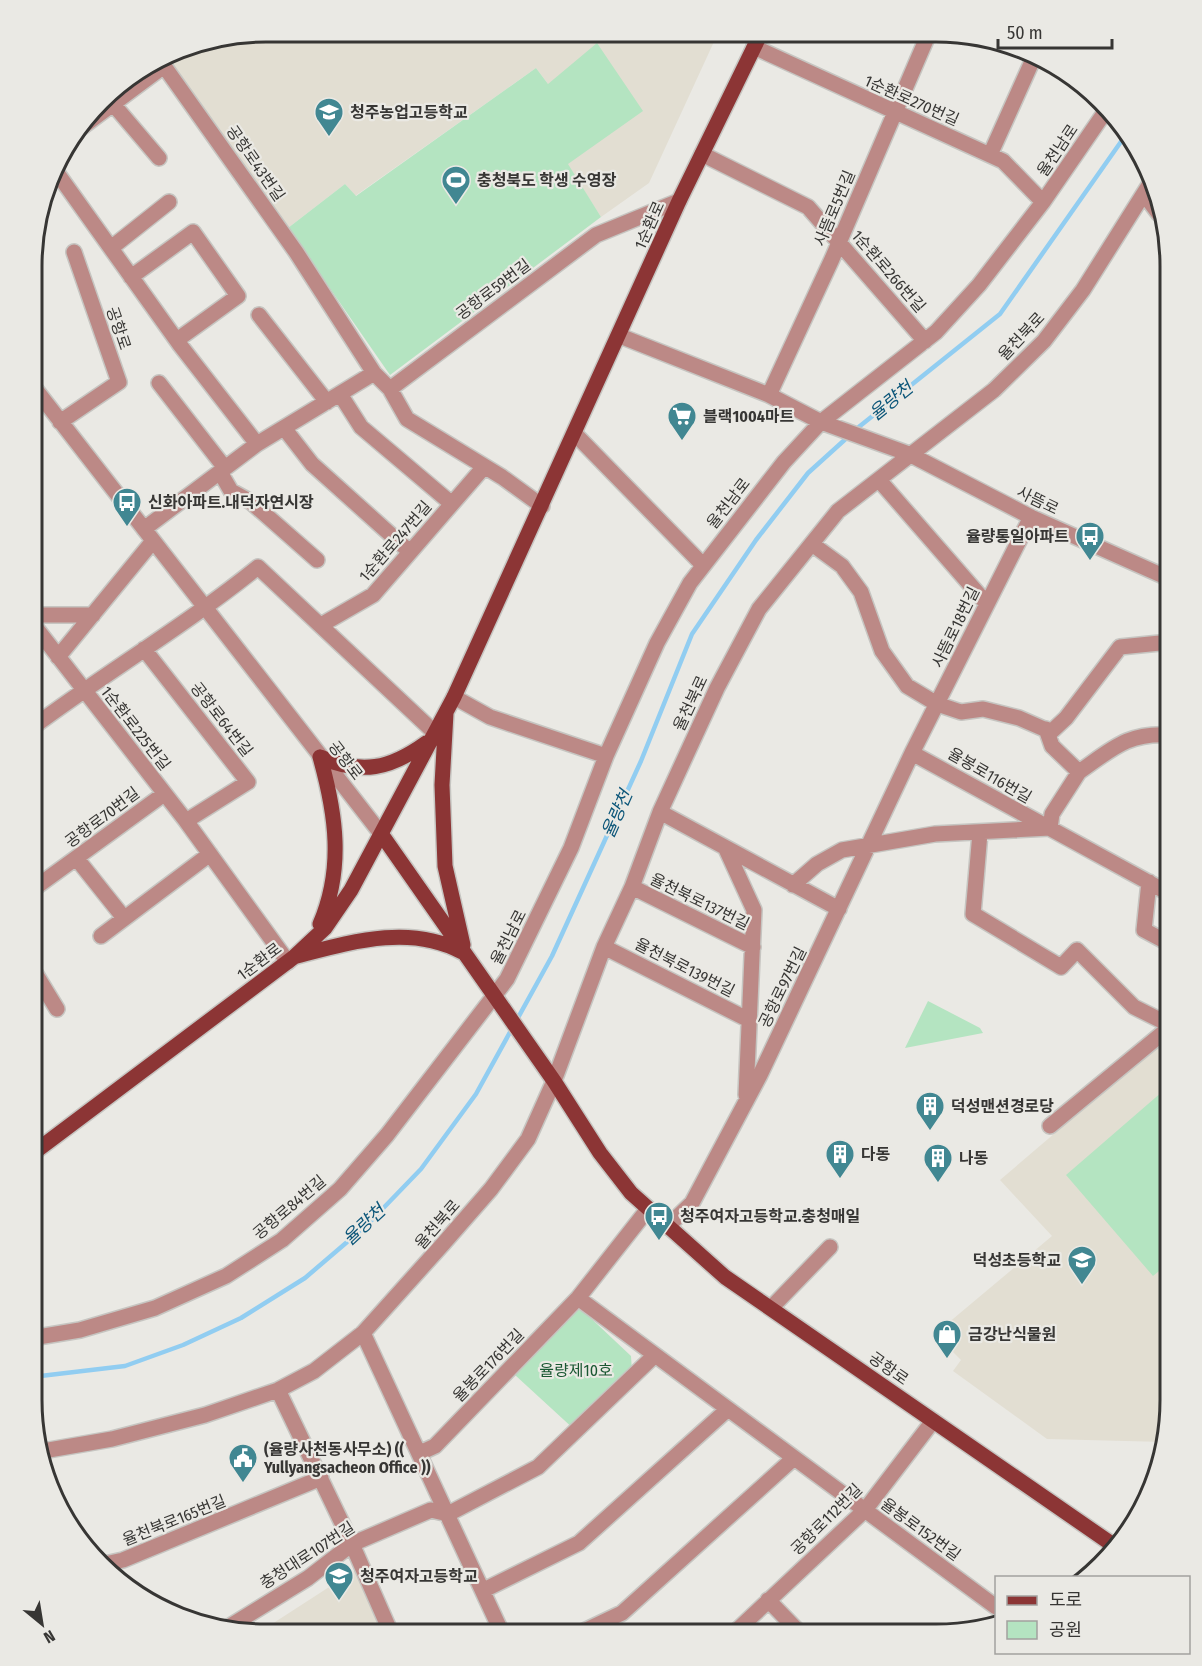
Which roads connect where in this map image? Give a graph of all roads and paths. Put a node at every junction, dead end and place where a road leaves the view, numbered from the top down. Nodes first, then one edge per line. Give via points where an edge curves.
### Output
1 (756, 42) edge
2 (761, 42) edge
3 (925, 42) edge
4 (1031, 63) edge
5 (164, 66) edge
6 (161, 68) edge
7 (113, 104) junction
8 (103, 111) edge
9 (894, 112) junction
10 (1103, 115) edge
11 (702, 154) junction
12 (990, 155) junction
13 (159, 158) dead end
14 (61, 177) edge
15 (1146, 189) edge
16 (680, 201) junction
17 (170, 202) dead end
18 (1043, 202) junction
19 (839, 242) junction
20 (111, 248) junction
21 (74, 252) dead end
22 (131, 277) junction
23 (259, 315) dead end
24 (620, 336) junction
25 (177, 340) junction
26 (925, 341) junction
27 (374, 373) junction
28 (159, 382) dead end
29 (390, 389) junction
30 (769, 396) junction
31 (333, 398) junction
32 (42, 402) edge
33 (60, 422) junction
34 (827, 424) junction
35 (284, 428) junction
36 (575, 434) junction
37 (257, 444) junction
38 (909, 454) junction
39 (484, 467) junction
40 (222, 470) junction
41 (879, 480) junction
42 (452, 504) junction
43 (543, 506) junction
44 (1031, 517) junction
45 (149, 535) junction
46 (812, 544) junction
47 (410, 552) junction
48 (317, 560) dead end
49 (699, 561) dead end
50 (1160, 575) edge
51 (987, 604) junction
52 (205, 609) junction
53 (42, 615) edge
54 (93, 615) junction
55 (321, 625) junction
56 (42, 636) edge
57 (1160, 643) edge
58 (144, 649) junction
59 (58, 657) junction
60 (83, 689) junction
61 (454, 697) junction
62 (937, 704) junction
63 (446, 710) junction
64 (42, 720) edge
65 (1046, 729) junction
66 (1160, 735) edge
67 (432, 736) junction
68 (912, 753) junction
69 (606, 756) junction
70 (320, 757) junction
71 (1079, 772) junction
72 (164, 794) junction
73 (660, 812) junction
74 (186, 821) junction
75 (1050, 828) junction
76 (980, 833) junction
77 (382, 835) junction
78 (870, 844) junction
79 (726, 849) junction
80 (210, 854) junction
81 (76, 859) junction
82 (1149, 882) junction
83 (42, 883) edge
84 (793, 885) junction
85 (632, 887) junction
86 (1160, 888) edge
87 (839, 909) junction
88 (124, 918) junction
89 (101, 936) dead end
90 (1160, 939) edge
91 (604, 947) junction
92 (753, 947) junction
93 (465, 954) junction
94 (291, 959) junction
95 (42, 984) edge
96 (499, 1001) junction
97 (57, 1009) dead end
98 (749, 1020) junction
99 (1160, 1021) edge
100 (1160, 1034) edge
101 (554, 1081) junction
102 (746, 1101) junction
103 (1050, 1126) dead end
104 (42, 1144) edge
105 (648, 1209) junction
106 (667, 1227) junction
107 (830, 1247) dead end
108 (578, 1298) junction
109 (771, 1308) junction
110 (363, 1333) junction
111 (42, 1336) edge
112 (655, 1354) junction
113 (278, 1390) junction
114 (728, 1409) junction
115 (933, 1421) junction
116 (48, 1450) edge
117 (420, 1453) junction
118 (794, 1458) junction
119 (321, 1478) junction
120 (865, 1510) junction
121 (448, 1514) junction
122 (1109, 1543) edge
123 (352, 1544) junction
124 (111, 1563) edge
125 (484, 1590) junction
126 (768, 1600) junction
127 (995, 1606) edge
128 (237, 1622) edge
129 (387, 1624) edge
130 (498, 1624) edge
131 (600, 1624) edge
132 (743, 1624) edge
133 (791, 1624) edge

1 - 11 main road, 1순환로
2 - 9 street, 1순환로270번길
3 - 9 street, 사뜸로5번길
4 - 12 street
5 - 27 street, 공항로43번길 via 296,252
6 - 7 street, 공항로43번길
7 - 8 street, 공항로43번길
7 - 13 street
9 - 12 street, 1순환로270번길
9 - 19 street, 사뜸로5번길
10 - 18 street, 율천남로
11 - 16 main road, 1순환로
11 - 19 street, 1순환로266번길 via 808,207
12 - 18 street, 1순환로270번길 via 1003,161
14 - 20 street
15 - 38 street, 율천북로 via 1083,290 1044,341 994,390
16 - 24 main road, 1순환로
16 - 29 street, 공항로59번길 via 596,235
17 - 20 street
18 - 26 street, 율천남로 via 979,285
19 - 26 street, 1순환로266번길
19 - 30 street, 사뜸로5번길
20 - 22 street
21 - 33 street, 공항로 via 119,381
22 - 25 street
22 - 25 street via 193,232 238,296
23 - 31 street
24 - 30 street
24 - 36 main road, 1순환로
25 - 37 street
26 - 34 street, 율천남로
27 - 29 street
27 - 31 street
28 - 40 street
29 - 39 street via 407,419
30 - 34 street
31 - 35 street
31 - 42 street via 361,428
32 - 33 street, 공항로
33 - 45 street, 공항로
34 - 38 street, 사뜸로
34 - 69 street, 율천남로 via 784,462 690,583 657,643
35 - 37 street
35 - 47 street via 312,464
36 - 43 main road, 1순환로
36 - 49 street
37 - 40 street
38 - 41 street, 율천북로
38 - 44 street, 사뜸로
39 - 42 street, 1순환로247번길
39 - 43 street
40 - 45 street
40 - 48 street via 231,491 251,502
41 - 46 street, 율천북로 via 838,511
41 - 51 street
42 - 47 street, 1순환로247번길
43 - 61 main road, 1순환로
44 - 50 street, 사뜸로
44 - 51 street, 사뜸로18번길
45 - 52 street, 공항로
45 - 54 street
46 - 62 street via 842,566 861,592 882,651 907,686
46 - 73 street, 율천북로 via 759,609 717,688
47 - 55 street, 1순환로247번길 via 373,595
51 - 62 street, 사뜸로18번길
52 - 55 street via 258,567
52 - 58 street
52 - 70 street, 공항로
53 - 54 street
54 - 59 street
55 - 67 street
56 - 59 street, 1순환로225번길
57 - 65 street via 1120,647 1066,718 1051,732
58 - 60 street
58 - 74 street, 공항로64번길 via 248,782
59 - 60 street, 1순환로225번길
60 - 64 street
60 - 72 street, 1순환로225번길
61 - 63 main road, 1순환로
61 - 69 street via 490,717
62 - 65 street via 961,712 983,709
62 - 68 street, 사뜸로18번길
63 - 67 main road, 1순환로
63 - 93 main road via 442,785 445,867
65 - 71 street via 1052,746
66 - 71 street via 1124,740
67 - 70 main road via 390,765 354,767
67 - 77 main road, 1순환로
68 - 75 street, 율봉로116번길
68 - 78 street, 공항로97번길
69 - 96 street, 율천남로 via 571,848
70 - 77 street, 공항로
70 - 94 main road via 335,819 336,867 320,925
71 - 75 street via 1052,813
72 - 74 street, 1순환로225번길
72 - 81 street, 공항로70번길
73 - 79 street
73 - 85 street, 율천북로
74 - 80 street, 1순환로225번길
75 - 76 street, 율봉로116번길
75 - 82 street, 율봉로116번길
76 - 78 street, 율봉로116번길 via 935,834
76 - 99 street via 973,914 1061,967 1077,950 1134,1007
77 - 93 main road, 공항로
77 - 94 main road, 1순환로 via 339,909 325,928
78 - 84 street via 843,850 817,864
78 - 87 street, 공항로97번길
79 - 84 street
79 - 92 street, 율천북로137번길 via 754,910
80 - 88 street
80 - 94 street, 1순환로225번길
81 - 83 street, 공항로70번길
81 - 88 street
82 - 86 street, 율봉로116번길
82 - 90 street via 1144,930
84 - 87 street
85 - 91 street, 율천북로
85 - 92 street, 율천북로137번길
87 - 102 street, 공항로97번길
88 - 89 street
91 - 98 street, 율천북로139번길
91 - 101 street, 율천북로
92 - 98 street, 율천북로137번길
93 - 94 main road via 443,942 405,937 343,944
93 - 96 main road, 공항로
94 - 104 main road, 1순환로
95 - 97 street
96 - 101 main road, 공항로
96 - 111 street, 공항로84번길 via 447,1053 387,1135 340,1189 282,1240 226,1276 155,1308 80,1330
98 - 102 street, 율천북로137번길
100 - 103 street
101 - 105 main road, 공항로 via 600,1154
101 - 110 street, 율천북로 via 528,1139 497,1181
102 - 106 street, 공항로97번길 via 692,1203
105 - 106 main road, 공항로
105 - 108 street
106 - 109 main road, 공항로 via 725,1277
107 - 109 street
108 - 112 street, 율봉로152번길
108 - 117 street, 율봉로176번길 via 435,1446
109 - 115 main road, 공항로
110 - 113 street, 율천북로 via 314,1371
110 - 117 street
112 - 114 street, 율봉로152번길
112 - 121 street via 538,1467
113 - 116 street, 율천북로 via 205,1415
113 - 119 street
114 - 118 street, 율봉로152번길
114 - 125 street via 579,1543
115 - 120 street, 공항로112번길
115 - 122 main road, 공항로
117 - 121 street
118 - 120 street, 율봉로152번길
118 - 131 street via 622,1613
119 - 123 street
119 - 124 street, 율천북로165번길
120 - 126 street, 공항로112번길
120 - 127 street, 율봉로152번길
121 - 123 street, 충청대로107번길 via 431,1510
121 - 125 street
123 - 128 street, 충청대로107번길 via 308,1578
123 - 129 street
125 - 130 street
126 - 132 street, 공항로112번길
126 - 133 street

